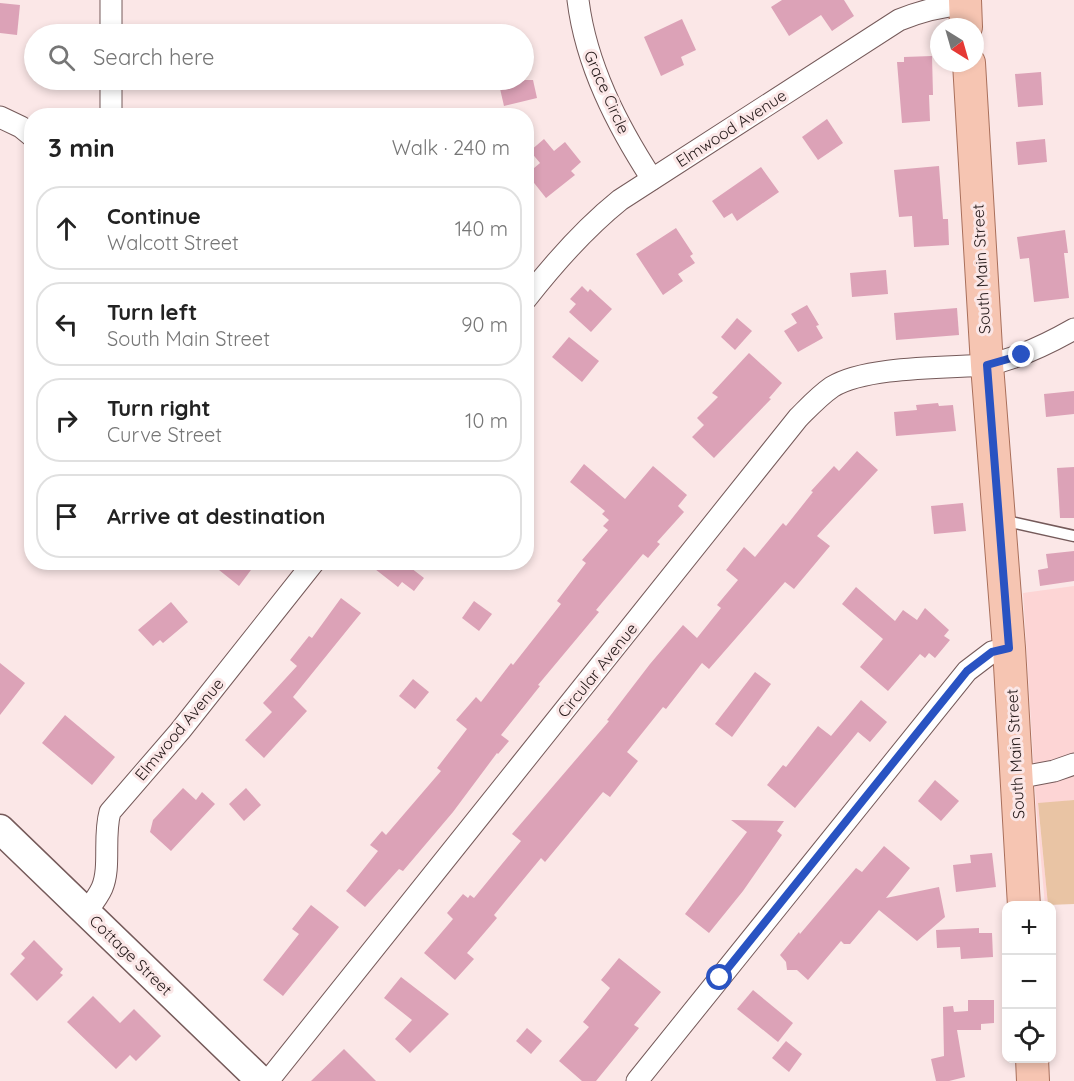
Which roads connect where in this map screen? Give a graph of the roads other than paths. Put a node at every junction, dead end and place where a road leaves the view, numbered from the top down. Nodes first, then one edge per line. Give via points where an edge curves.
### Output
1 (111, 0) edge
2 (578, 0) edge
3 (965, 10) edge
4 (111, 24) edge
5 (970, 72) edge
6 (111, 90) edge
7 (111, 108) edge
8 (0, 117) edge
9 (24, 129) edge
10 (652, 179) junction
11 (534, 289) edge
12 (1074, 329) edge
13 (987, 365) junction
14 (999, 519) junction
15 (1074, 536) edge
16 (308, 570) edge
17 (1009, 648) junction
18 (1074, 764) edge
19 (1017, 778) junction
20 (0, 830) edge
21 (1024, 901) edge
22 (86, 912) junction
23 (1032, 1063) edge
24 (261, 1081) edge
25 (268, 1081) edge
26 (637, 1081) edge
27 (1033, 1081) edge

1 - 4 street
2 - 10 street, Grace Circle via 586,45 597,73 625,135
3 - 10 street, Elmwood Avenue via 940,6 899,20
5 - 13 main road, South Main Street
6 - 7 street
8 - 9 street
10 - 11 street, Elmwood Avenue via 595,220
12 - 13 street, Circular Avenue via 1022,355
13 - 14 main road, South Main Street
13 - 25 street, Circular Avenue via 859,375 815,400
14 - 15 lane
14 - 17 main road, South Main Street
16 - 22 street, Elmwood Avenue via 110,812 103,886
17 - 19 main road, South Main Street
17 - 26 street via 992,652 967,671
18 - 19 street
19 - 21 main road, South Main Street
20 - 22 street, Cottage Street
22 - 24 street, Cottage Street
23 - 27 main road

